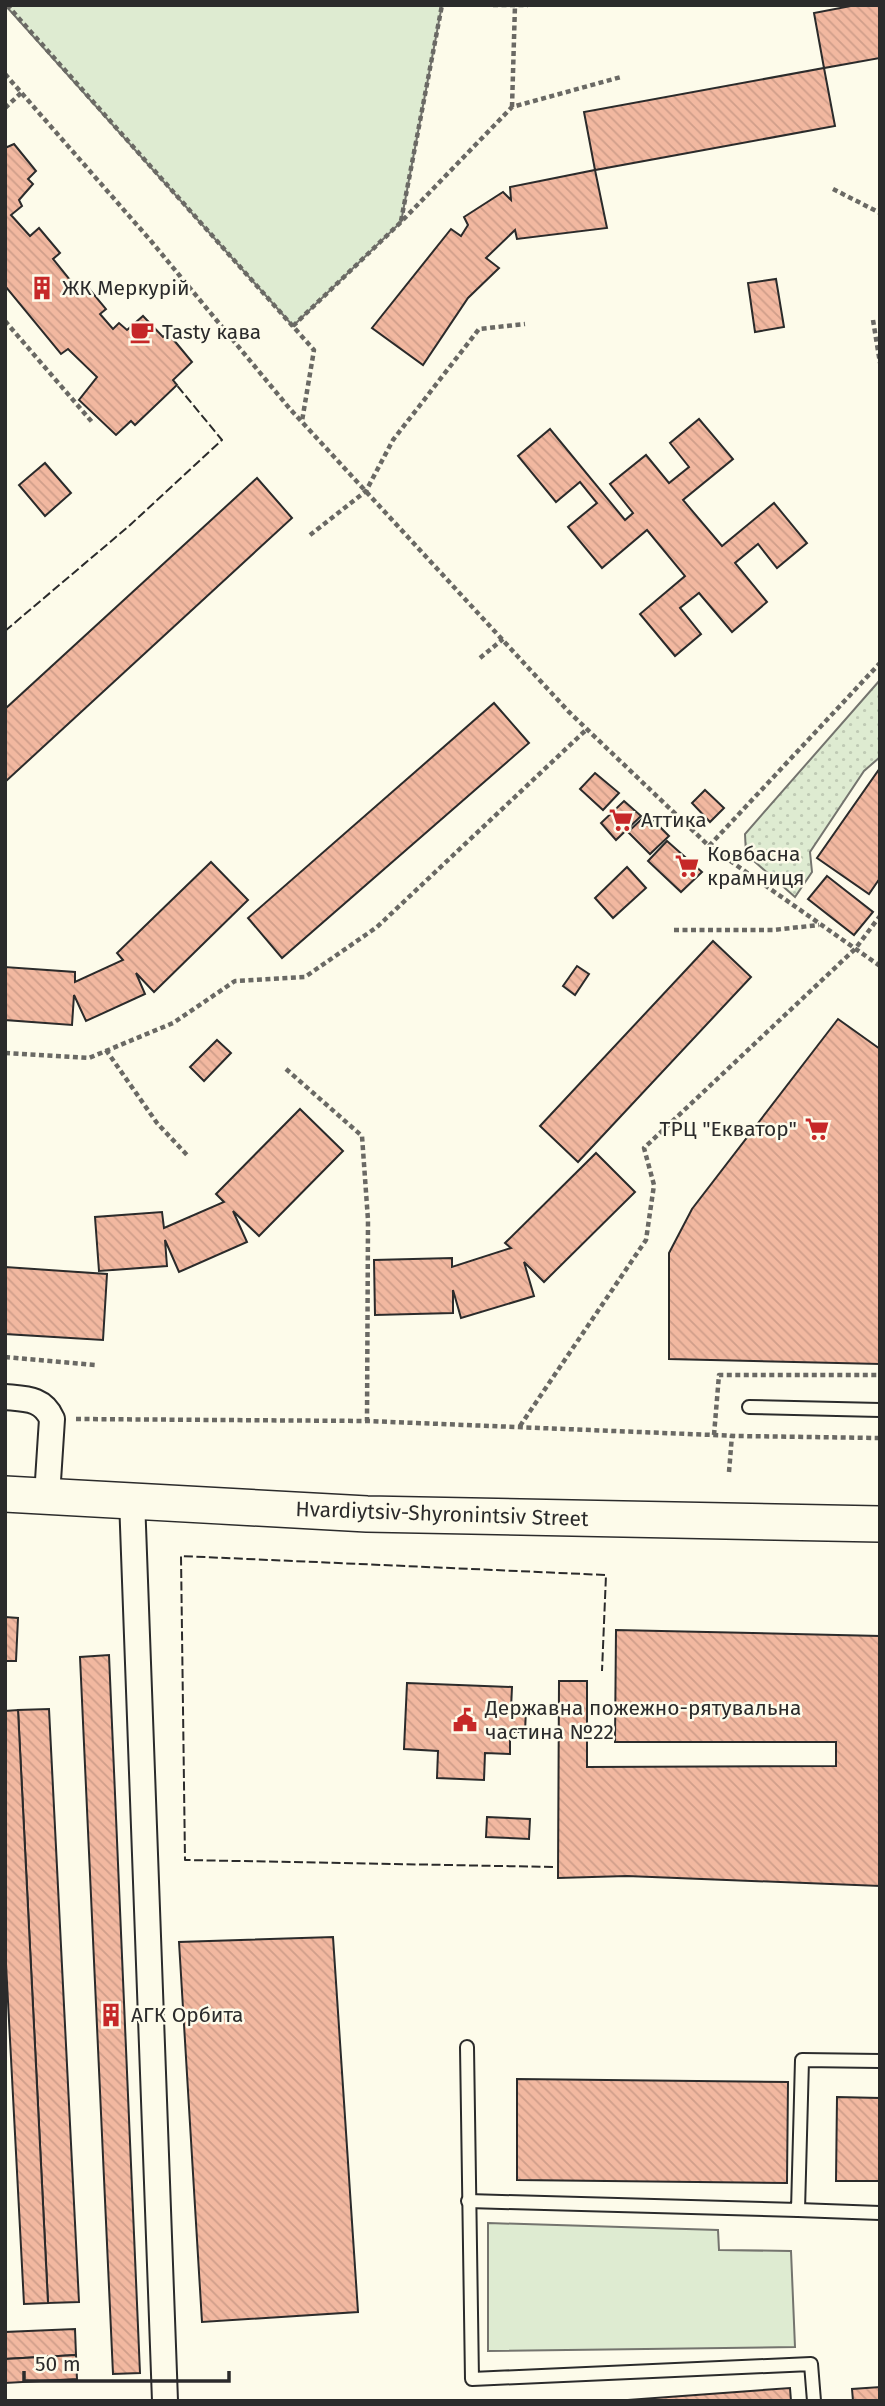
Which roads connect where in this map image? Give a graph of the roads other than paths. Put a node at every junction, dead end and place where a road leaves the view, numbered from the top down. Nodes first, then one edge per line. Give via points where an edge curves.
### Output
1 (5, 1397) edge
2 (749, 1407) dead end
3 (880, 1410) edge
4 (5, 1494) edge
5 (47, 1496) junction
6 (132, 1499) junction
7 (880, 1524) edge
8 (467, 2047) dead end
9 (880, 2061) edge
10 (468, 2201) junction
11 (798, 2210) junction
12 (880, 2213) edge
13 (165, 2401) edge
14 (814, 2401) edge

1 - 5 street via 38,1402 48,1409 52,1419
2 - 3 lane
4 - 5 main road, Hvardiytsiv-Shyronintsiv Street
5 - 6 main road, Hvardiytsiv-Shyronintsiv Street
6 - 7 main road, Hvardiytsiv-Shyronintsiv Street via 367,1514
6 - 13 street
8 - 10 lane
9 - 11 lane via 802,2060
10 - 11 lane
10 - 14 lane via 472,2378 811,2364
11 - 12 lane

